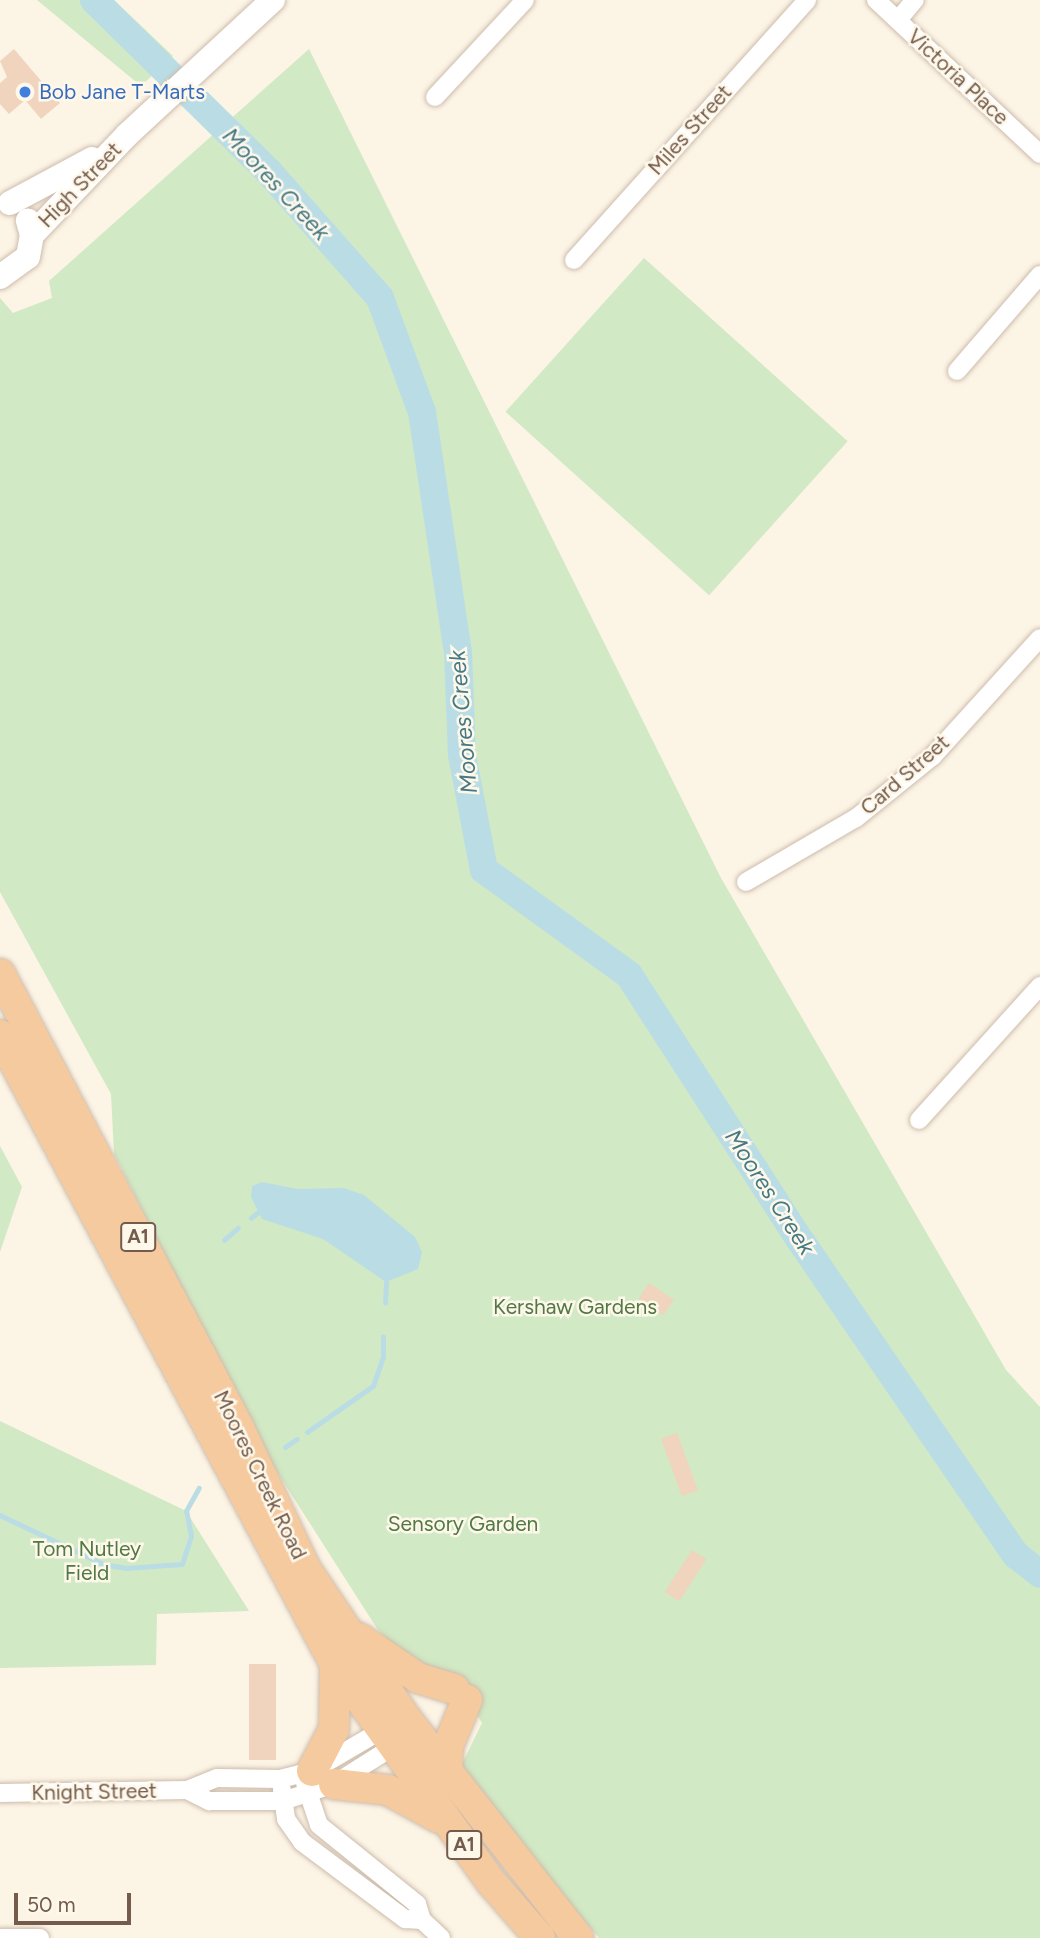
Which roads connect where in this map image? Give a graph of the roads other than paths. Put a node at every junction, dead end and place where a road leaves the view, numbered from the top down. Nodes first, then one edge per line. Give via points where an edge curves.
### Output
1 (273, 0) edge
2 (525, 0) edge
3 (807, 0) edge
4 (876, 0) edge
5 (915, 0) edge
6 (898, 20) junction
7 (435, 97) dead end
8 (127, 135) junction
9 (1040, 154) edge
10 (5, 202) edge
11 (32, 235) junction
12 (574, 260) dead end
13 (1040, 275) edge
14 (0, 277) edge
15 (957, 371) dead end
16 (1040, 638) edge
17 (746, 882) dead end
18 (0, 974) edge
19 (1040, 986) edge
20 (0, 1035) edge
21 (919, 1120) dead end
22 (345, 1628) junction
23 (335, 1664) junction
24 (399, 1731) junction
25 (447, 1773) junction
26 (280, 1780) junction
27 (314, 1781) junction
28 (187, 1790) junction
29 (0, 1794) edge
30 (283, 1801) junction
31 (448, 1824) junction
32 (422, 1920) junction
33 (0, 1938) edge
34 (40, 1938) edge
35 (441, 1938) edge
36 (540, 1938) edge
37 (578, 1938) edge

1 - 8 main road, High Street
2 - 7 street
3 - 12 street, Miles Street
4 - 6 street, Victoria Place
5 - 6 street
6 - 9 street, Victoria Place
8 - 10 main road, High Street via 63,177
8 - 11 main road, High Street
10 - 11 main road, High Street via 21,211
11 - 14 main road, High Street via 21,267
13 - 15 street
16 - 17 street, Card Street via 933,756 856,818
18 - 22 highway, Moores Creek Road / A1 via 238,1426 305,1568
19 - 21 street
20 - 23 highway, Moores Creek Road / A1
22 - 24 highway, Moores Creek Road / A1
22 - 25 highway via 418,1678 461,1695 447,1746
23 - 24 highway, Moores Creek Road / A1
23 - 27 highway via 334,1729
24 - 25 highway, Moores Creek Road / A1
24 - 27 street, Knight Street
24 - 27 street, Knight Street
24 - 31 highway, Moores Creek Road / A1
25 - 37 highway, Moores Creek Road / A1
26 - 27 street, Knight Street
26 - 28 street, Knight Street via 217,1778
26 - 30 street
27 - 30 street, Knight Street
27 - 31 highway via 396,1793
27 - 32 street via 319,1825 417,1904
28 - 29 street, Knight Street
28 - 30 street, Knight Street via 209,1801
30 - 32 street via 286,1819 302,1842 405,1919
31 - 36 highway, Moores Creek Road / A1
32 - 35 street
33 - 34 street

